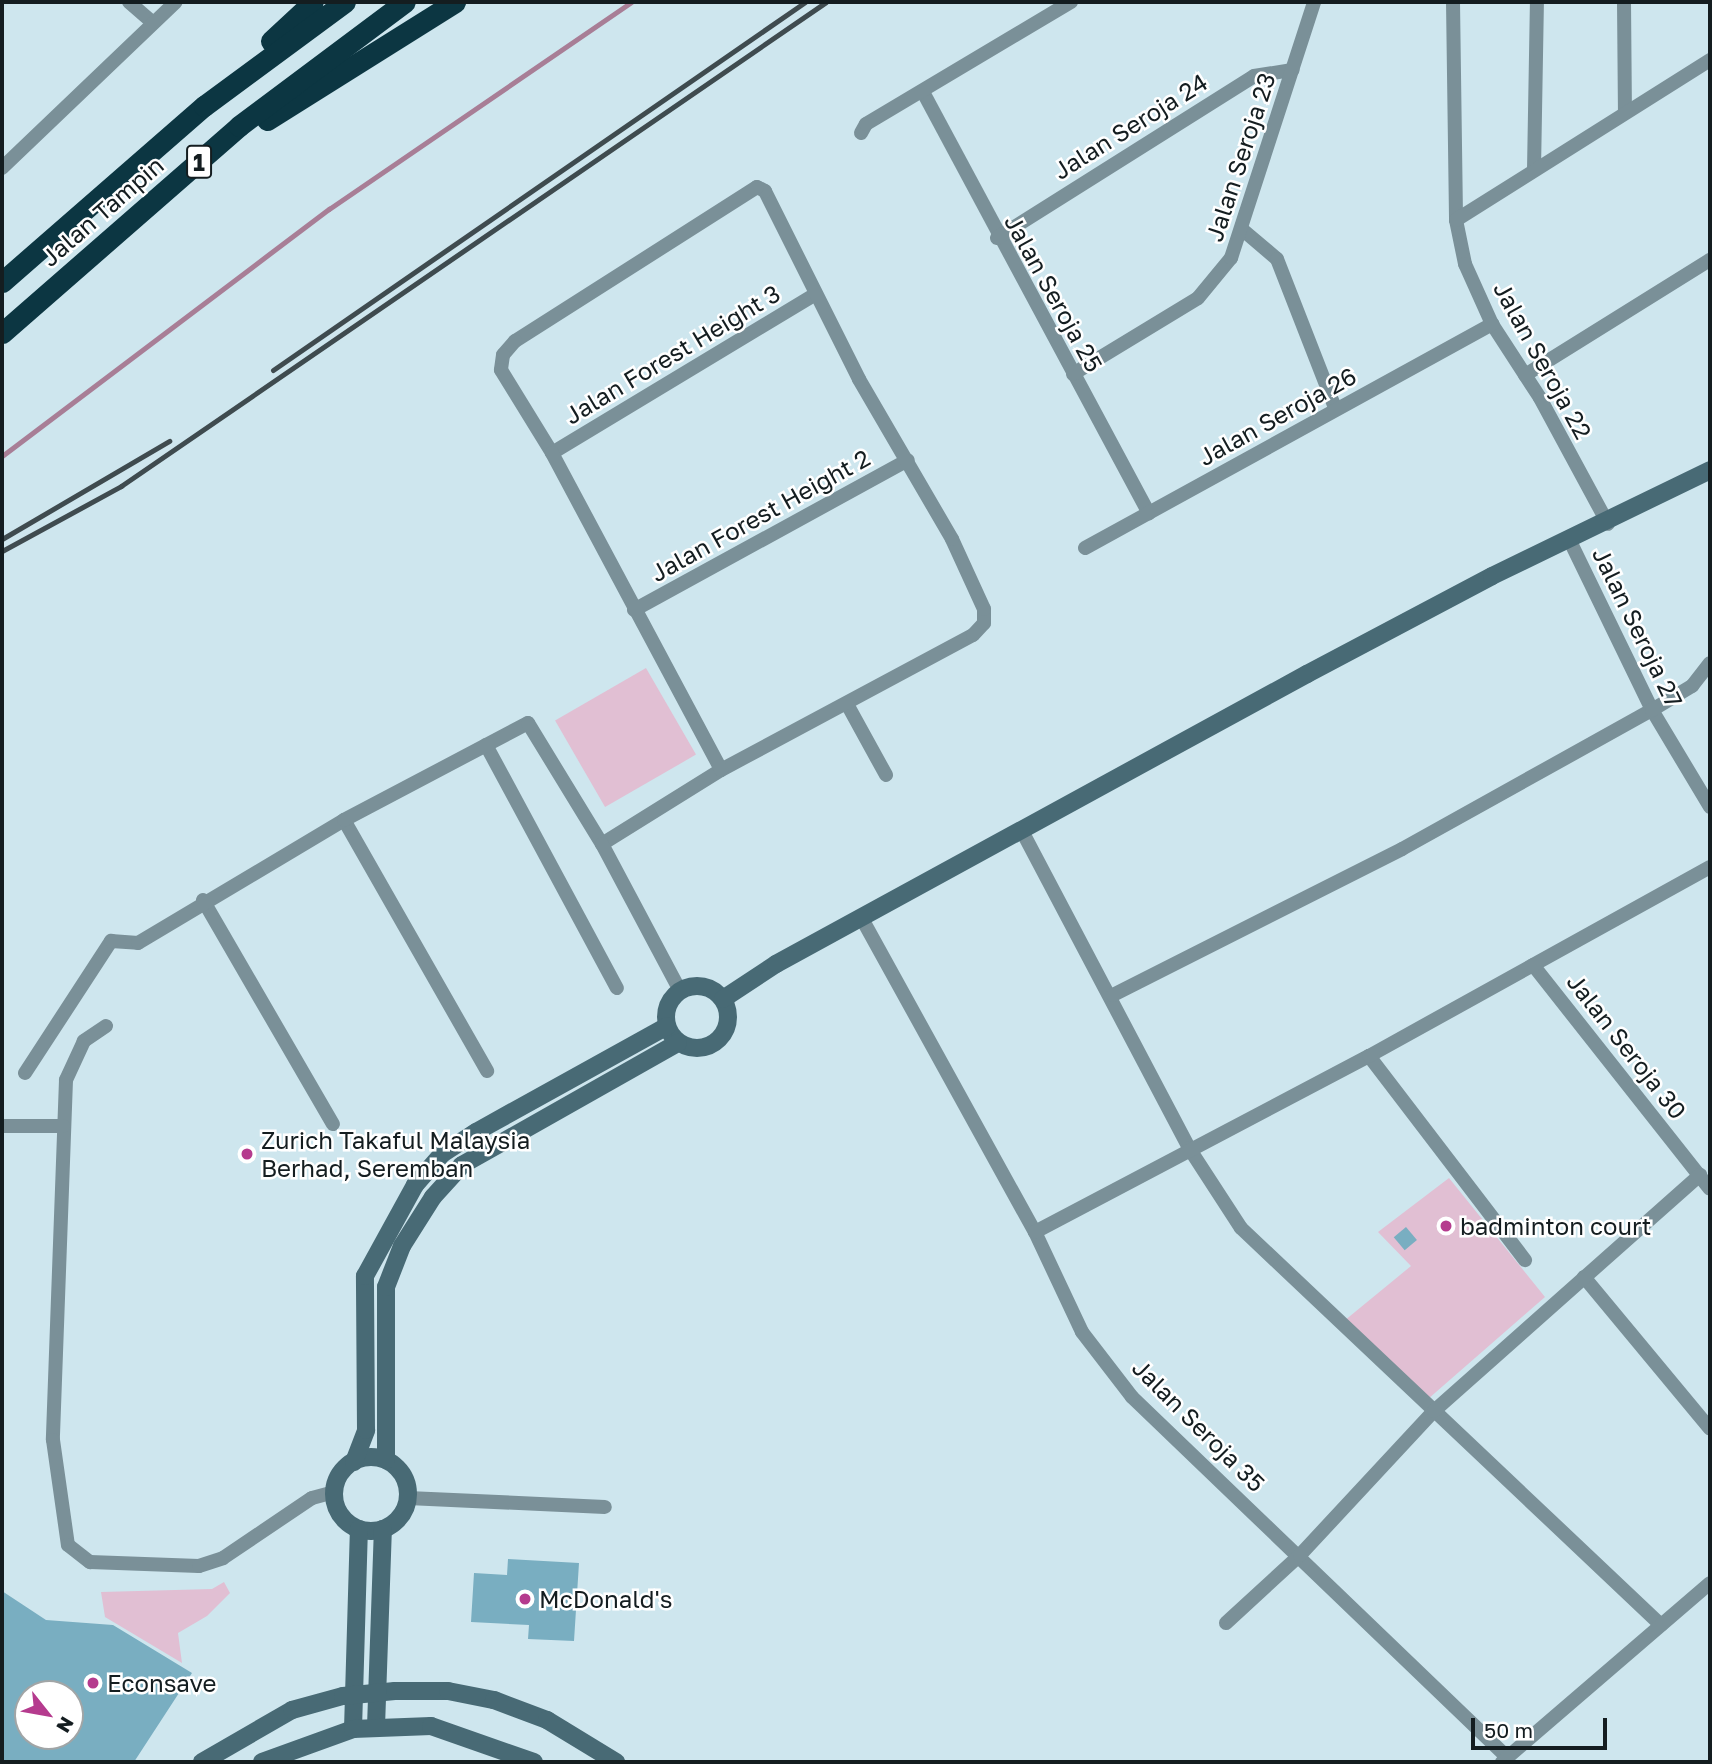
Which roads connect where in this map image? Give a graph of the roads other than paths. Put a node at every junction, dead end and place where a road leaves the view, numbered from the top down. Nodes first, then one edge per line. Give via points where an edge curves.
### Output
1 (129, 2) edge
2 (176, 2) edge
3 (313, 2) edge
4 (345, 2) edge
5 (405, 2) edge
6 (455, 2) edge
7 (1071, 2) edge
8 (1314, 2) edge
9 (1453, 2) edge
10 (1537, 2) edge
11 (1624, 2) edge
12 (151, 21) junction
13 (1710, 60) edge
14 (1293, 70) junction
15 (923, 92) junction
16 (204, 106) junction
17 (1625, 112) junction
18 (239, 127) junction
19 (861, 133) dead end
20 (2, 168) edge
21 (1534, 170) junction
22 (1456, 220) junction
23 (1244, 231) junction
24 (997, 237) junction
25 (1710, 260) edge
26 (2, 282) edge
27 (816, 294) junction
28 (1492, 324) junction
29 (2, 333) edge
30 (1073, 374) junction
31 (1525, 375) junction
32 (1335, 408) junction
33 (552, 453) junction
34 (908, 460) junction
35 (1710, 470) edge
36 (1149, 513) junction
37 (1608, 524) junction
38 (1569, 539) junction
39 (1085, 548) dead end
40 (634, 610) junction
41 (1710, 663) edge
42 (847, 704) junction
43 (1652, 710) junction
44 (486, 745) junction
45 (721, 770) junction
46 (886, 775) dead end
47 (1710, 807) edge
48 (344, 820) junction
49 (1022, 831) junction
50 (603, 844) junction
51 (1710, 867) edge
52 (203, 900) junction
53 (861, 917) junction
54 (1533, 965) junction
55 (617, 988) dead end
56 (680, 991) junction
57 (1113, 995) junction
58 (723, 999) junction
59 (106, 1026) dead end
60 (667, 1026) junction
61 (678, 1043) junction
62 (1369, 1056) junction
63 (487, 1071) dead end
64 (25, 1073) dead end
65 (333, 1124) dead end
66 (2, 1126) edge
67 (63, 1126) junction
68 (1189, 1148) junction
69 (1699, 1175) junction
70 (1710, 1189) edge
71 (1035, 1232) junction
72 (1525, 1260) dead end
73 (1584, 1277) junction
74 (1434, 1411) junction
75 (1710, 1429) edge
76 (386, 1460) junction
77 (354, 1462) junction
78 (335, 1492) junction
79 (408, 1498) junction
80 (605, 1507) dead end
81 (359, 1529) junction
82 (383, 1529) junction
83 (1300, 1555) junction
84 (1710, 1583) edge
85 (1226, 1623) dead end
86 (1661, 1625) junction
87 (377, 1692) junction
88 (354, 1695) junction
89 (376, 1727) junction
90 (353, 1729) junction
91 (1504, 1760) edge
92 (202, 1762) edge
93 (262, 1762) edge
94 (534, 1762) edge
95 (616, 1762) edge

1 - 12 street
2 - 12 street
3 - 16 highway
4 - 16 highway, Jalan Tampin / 1
5 - 18 highway, Jalan Tampin / 1
6 - 18 highway via 263,122
7 - 15 street
8 - 14 street, Jalan Seroja 23
9 - 22 street, Jalan Seroja 22
10 - 21 street
11 - 17 street
12 - 20 street
13 - 17 street
14 - 23 street, Jalan Seroja 23
14 - 24 street, Jalan Seroja 24 via 1254,76
15 - 19 street via 866,124
15 - 24 street, Jalan Seroja 25
16 - 26 highway, Jalan Tampin / 1
17 - 21 street
18 - 29 highway, Jalan Tampin / 1
21 - 22 street
22 - 28 street, Jalan Seroja 22 via 1465,264
23 - 30 street, Jalan Seroja 23 via 1231,258 1198,298
23 - 32 street via 1277,259
24 - 30 street, Jalan Seroja 25
25 - 31 street
27 - 33 street, Jalan Forest Height 3
27 - 33 street via 765,191 753,188 509,347 501,370
27 - 34 street
28 - 31 street, Jalan Seroja 22
28 - 32 street, Jalan Seroja 26
30 - 36 street, Jalan Seroja 25
31 - 37 street, Jalan Seroja 22
32 - 36 street, Jalan Seroja 26
33 - 40 street
34 - 40 street, Jalan Forest Height 2
34 - 42 street via 952,539 984,609 984,623 973,635
35 - 37 street
36 - 39 street, Jalan Seroja 26
37 - 38 street
38 - 43 street, Jalan Seroja 27
38 - 49 street via 1329,662
40 - 45 street
41 - 43 street via 1692,686
42 - 45 street
42 - 46 street
43 - 47 street, Jalan Seroja 27
43 - 57 street via 1402,849
44 - 48 street
44 - 50 street via 528,723
44 - 55 street
45 - 50 street
48 - 52 street
48 - 63 street
49 - 53 street
49 - 57 street
50 - 56 street
51 - 54 street
52 - 64 street via 138,943 111,941
52 - 65 street
53 - 58 street
53 - 71 street, Jalan Seroja 35
54 - 62 street
54 - 69 street, Jalan Seroja 30
56 - 58 street via 698,986
56 - 60 street via 667,1006
57 - 68 street
58 - 61 street via 728,1018 722,1036 697,1049
59 - 67 street via 84,1041 71,1063
60 - 61 street
60 - 77 street via 465,1139 442,1154 415,1185 365,1276 366,1430
61 - 76 street via 462,1165 433,1197 402,1246 386,1287
62 - 68 street
62 - 72 street
66 - 67 street
67 - 78 street via 53,1440 64,1532 73,1553 90,1562 198,1566 223,1558 312,1498
68 - 71 street
68 - 74 street via 1241,1228
69 - 70 street, Jalan Seroja 30
69 - 73 street
71 - 83 street, Jalan Seroja 35 via 1082,1332 1132,1397
73 - 74 street
73 - 75 street
74 - 83 street
74 - 86 street
76 - 77 street
76 - 79 street via 403,1476
77 - 78 street
78 - 81 street via 341,1515
79 - 80 street
79 - 82 street via 400,1517
81 - 82 street
81 - 88 street
82 - 87 street
83 - 85 street
83 - 91 street, Jalan Seroja 35
84 - 86 street
86 - 91 street
87 - 88 street
87 - 89 street
87 - 95 street via 448,1691 495,1700 547,1720
88 - 90 street
88 - 92 street via 292,1710
89 - 90 street
89 - 94 street via 431,1726
90 - 93 street

